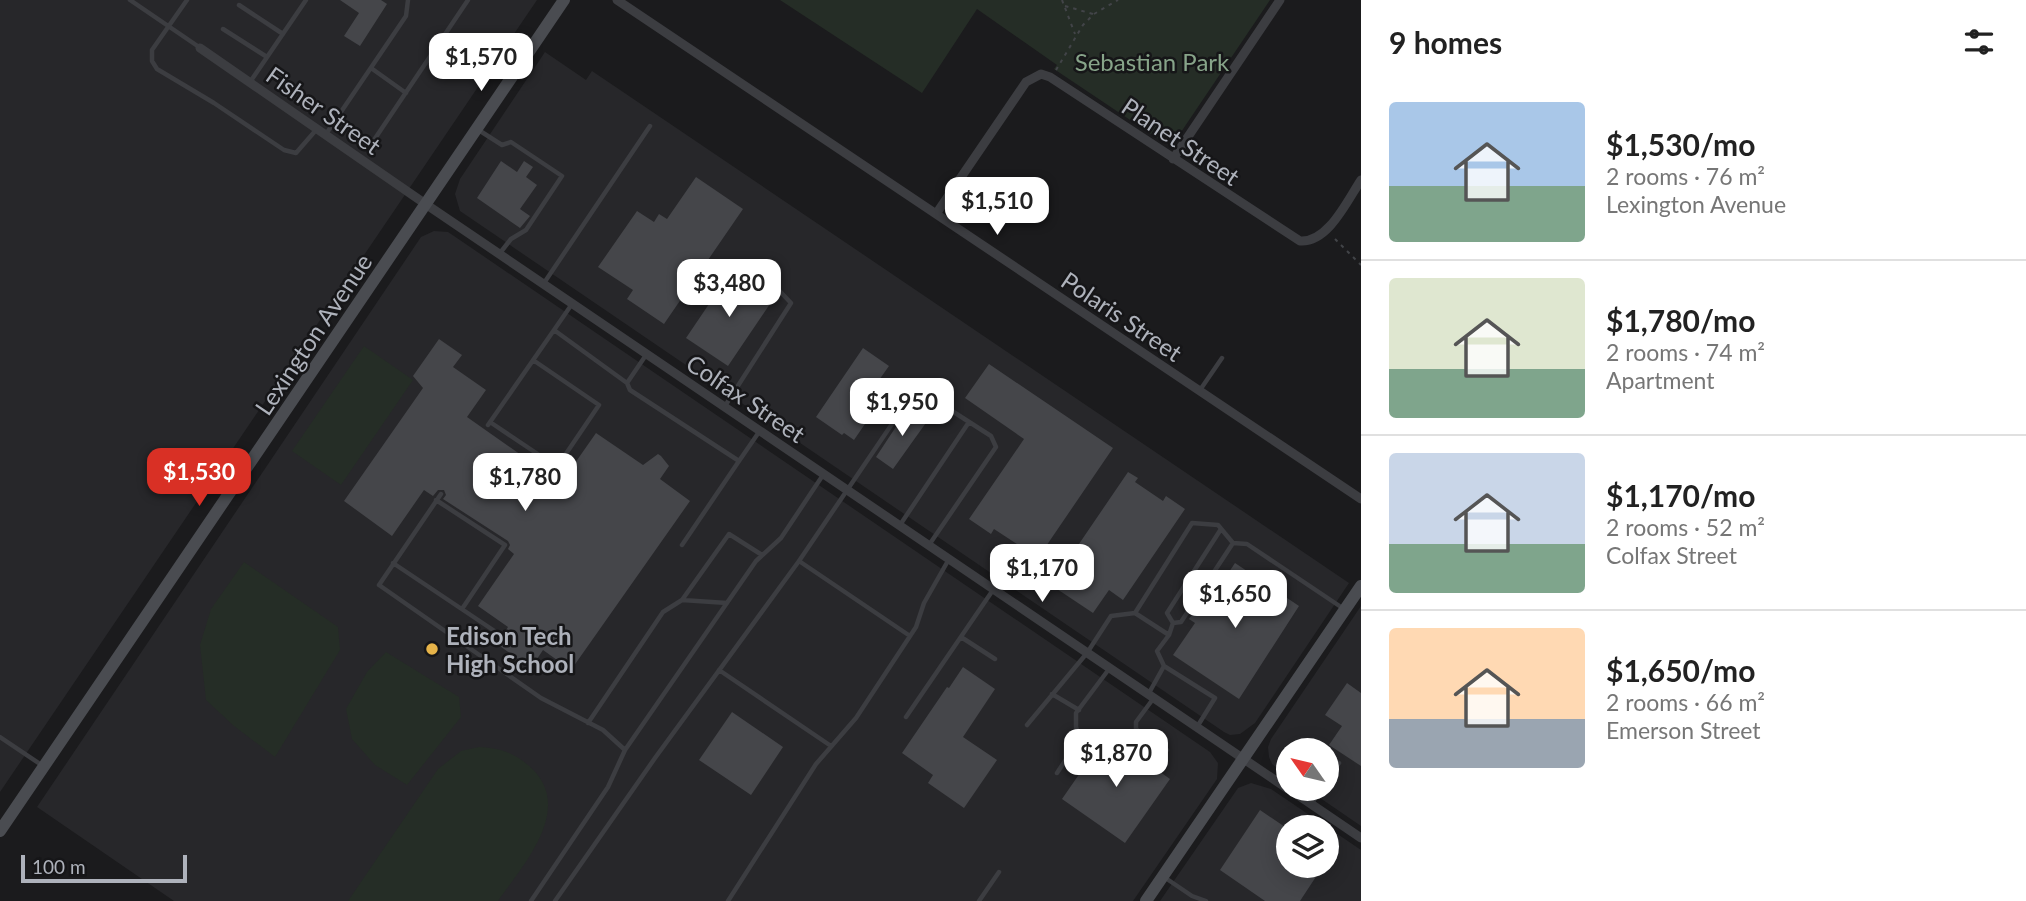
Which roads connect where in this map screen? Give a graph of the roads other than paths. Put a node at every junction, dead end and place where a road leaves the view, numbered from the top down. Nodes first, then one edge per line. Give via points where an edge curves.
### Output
1 (130, 0) edge
2 (187, 0) edge
3 (306, 0) edge
4 (408, 0) edge
5 (468, 0) edge
6 (564, 0) edge
7 (617, 0) edge
8 (1280, 0) edge
9 (239, 5) dead end
10 (168, 27) junction
11 (223, 29) dead end
12 (283, 34) junction
13 (200, 48) joint
14 (267, 57) junction
15 (370, 68) junction
16 (250, 82) junction
17 (406, 93) junction
18 (650, 126) dead end
19 (477, 129) junction
20 (322, 131) junction
21 (374, 140) dead end
22 (1173, 159) junction
23 (1361, 180) edge
24 (426, 205) junction
25 (936, 214) junction
26 (500, 254) junction
27 (753, 263) dead end
28 (543, 284) junction
29 (572, 303) junction
30 (554, 330) junction
31 (647, 354) junction
32 (1222, 358) dead end
33 (533, 360) junction
34 (627, 383) junction
35 (1199, 391) junction
36 (724, 407) junction
37 (969, 422) junction
38 (760, 431) junction
39 (739, 461) junction
40 (823, 474) junction
41 (847, 490) junction
42 (441, 494) dead end
43 (1361, 499) edge
44 (436, 500) junction
45 (899, 525) junction
46 (1221, 529) junction
47 (1233, 544) junction
48 (682, 545) dead end
49 (929, 546) junction
50 (762, 555) junction
51 (949, 559) junction
52 (799, 561) junction
53 (393, 563) junction
54 (1361, 586) edge
55 (993, 589) junction
56 (682, 600) junction
57 (727, 603) junction
58 (462, 609) junction
59 (1345, 610) junction
60 (1135, 613) junction
61 (1173, 623) junction
62 (496, 632) dead end
63 (1169, 635) junction
64 (910, 636) junction
65 (961, 636) junction
66 (1087, 653) junction
67 (995, 659) dead end
68 (1164, 666) junction
69 (1109, 668) junction
70 (719, 670) junction
71 (1052, 694) junction
72 (1151, 697) junction
73 (1079, 710) junction
74 (906, 717) dead end
75 (588, 723) junction
76 (1027, 725) dead end
77 (1197, 728) junction
78 (0, 737) edge
79 (831, 746) junction
80 (625, 750) junction
81 (1167, 750) dead end
82 (1243, 759) junction
83 (43, 767) junction
84 (1056, 773) dead end
85 (1276, 781) edge
86 (1308, 802) edge
87 (1311, 804) joint
88 (0, 831) edge
89 (1361, 838) edge
90 (999, 872) dead end
91 (1163, 877) junction
92 (1190, 899) edge
93 (531, 901) edge
94 (555, 901) edge
95 (729, 901) edge
96 (979, 901) edge
97 (1146, 901) edge
98 (1206, 901) edge

1 - 10 lane
2 - 10 lane
3 - 12 lane
4 - 15 lane via 406,16
5 - 17 lane
6 - 19 main road, Lexington Avenue
7 - 25 street, Polaris Street
8 - 22 street
9 - 12 lane
10 - 13 lane
10 - 20 lane via 152,50 157,69 285,150 296,153
11 - 14 lane
12 - 14 lane
13 - 16 street, Fisher Street
14 - 16 lane
15 - 17 lane
15 - 20 lane
16 - 20 street, Fisher Street
17 - 21 lane
18 - 28 lane
19 - 24 main road, Lexington Avenue
19 - 26 lane via 502,145 511,142 562,176 526,230 511,239
20 - 24 street, Fisher Street
22 - 23 street, Planet Street via 1300,242 1321,236
22 - 25 street, Planet Street via 1050,77 1036,75 1026,82
24 - 26 street, Colfax Street
24 - 83 main road, Lexington Avenue
25 - 35 street, Polaris Street
26 - 28 street, Colfax Street
27 - 36 lane via 791,303
28 - 29 street, Colfax Street
29 - 30 lane
29 - 31 street, Colfax Street
30 - 33 lane
30 - 34 lane
31 - 34 lane
31 - 36 street, Colfax Street
32 - 35 lane
33 - 33 lane via 489,423 557,467 599,405
34 - 39 lane via 630,390
35 - 43 street, Polaris Street
36 - 38 street, Colfax Street
37 - 41 lane via 924,393 913,393
37 - 45 lane
37 - 49 lane via 991,436 996,447
38 - 39 lane
38 - 40 street, Colfax Street
39 - 48 lane
40 - 41 street, Colfax Street
40 - 50 lane via 781,538
41 - 45 street, Colfax Street
41 - 52 lane
42 - 44 lane
44 - 53 lane
44 - 58 lane via 505,545
45 - 49 street, Colfax Street
46 - 47 lane
46 - 60 lane via 1218,524 1192,523
46 - 61 lane via 1167,613
47 - 59 lane via 1247,544
47 - 61 lane via 1181,622
49 - 51 street, Colfax Street
50 - 56 lane via 729,534
50 - 57 lane
51 - 55 street, Colfax Street
51 - 64 lane
52 - 64 lane
52 - 70 lane
53 - 58 lane
53 - 75 lane via 379,585 541,698
54 - 59 main road
55 - 65 lane
55 - 66 street, Colfax Street
56 - 57 lane
56 - 75 lane via 663,612
57 - 80 lane
58 - 62 lane
59 - 82 main road
60 - 63 lane
60 - 66 lane via 1111,616
61 - 63 lane
63 - 68 lane via 1157,651
64 - 79 lane via 856,718
65 - 67 lane
65 - 74 lane
66 - 69 street, Colfax Street
66 - 71 lane
68 - 72 lane
68 - 77 lane via 1215,698
69 - 72 street, Colfax Street
69 - 73 lane
70 - 79 lane
70 - 94 lane
71 - 73 lane
71 - 76 lane
72 - 77 street, Colfax Street
72 - 81 lane via 1136,729
73 - 84 lane via 1076,727 1080,738
75 - 80 lane
77 - 82 street, Colfax Street
78 - 83 lane
79 - 95 lane
80 - 93 lane via 608,788
82 - 85 street, Colfax Street
82 - 91 main road
83 - 88 main road, Lexington Avenue
86 - 87 street, Colfax Street
87 - 89 street, Colfax Street
90 - 96 lane
91 - 92 lane
91 - 97 main road
92 - 98 lane

